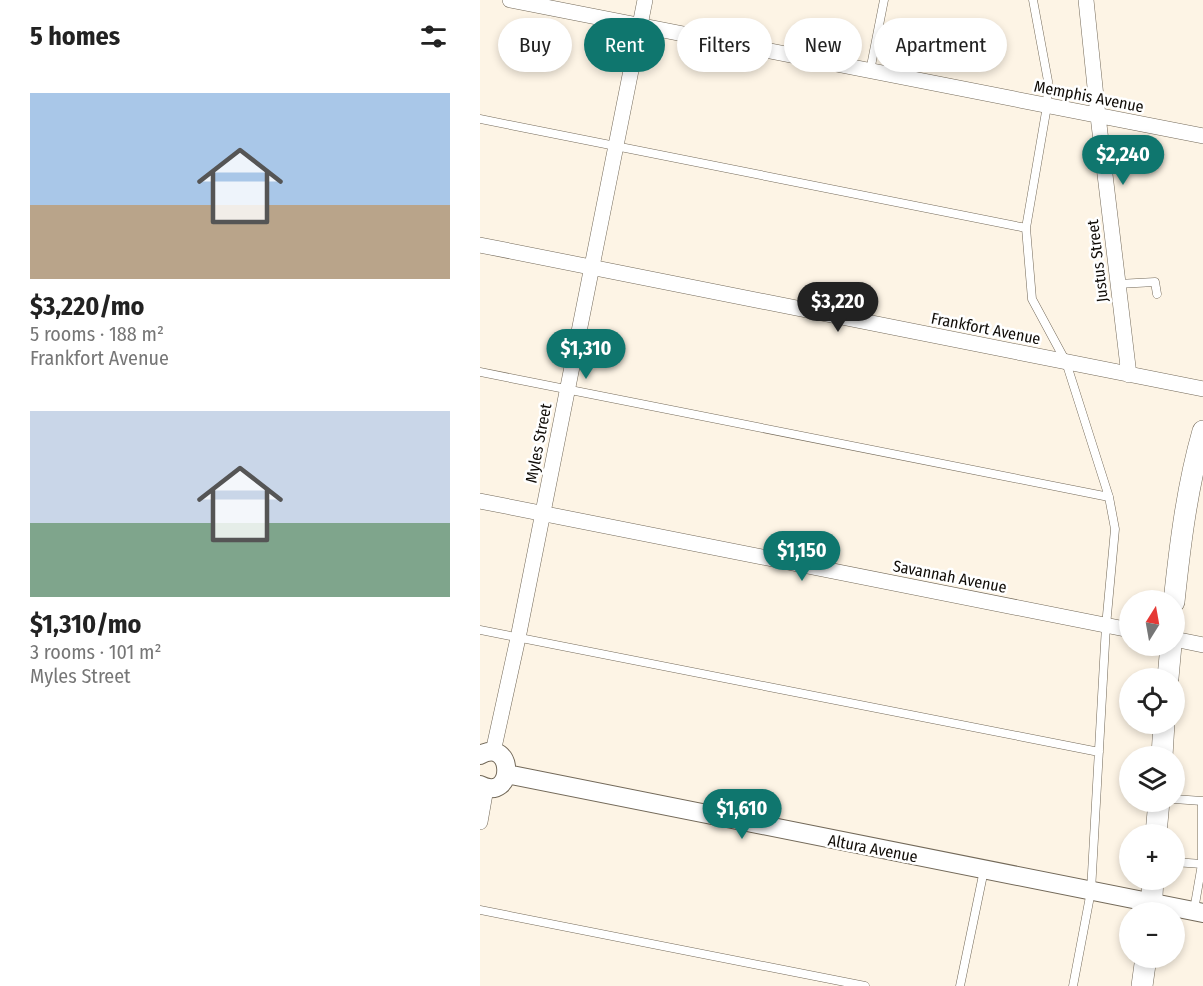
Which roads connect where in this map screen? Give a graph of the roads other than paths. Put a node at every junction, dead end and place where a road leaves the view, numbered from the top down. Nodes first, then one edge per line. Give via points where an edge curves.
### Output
1 (510, 0) edge
2 (645, 0) edge
3 (885, 0) edge
4 (1033, 0) edge
5 (1086, 0) edge
6 (600, 18) edge
7 (642, 18) edge
8 (665, 31) edge
9 (870, 71) junction
10 (630, 72) edge
11 (1047, 106) junction
12 (1098, 116) junction
13 (480, 119) edge
14 (1203, 136) edge
15 (615, 146) junction
16 (1026, 228) junction
17 (480, 245) edge
18 (591, 267) junction
19 (1118, 284) junction
20 (1157, 294) dead end
21 (1066, 362) junction
22 (480, 372) edge
23 (1130, 375) junction
24 (567, 389) junction
25 (1203, 389) edge
26 (1203, 432) edge
27 (1108, 497) junction
28 (480, 501) edge
29 (542, 513) junction
30 (1175, 590) edge
31 (1106, 626) junction
32 (1119, 628) edge
33 (480, 630) edge
34 (518, 638) junction
35 (1185, 641) edge
36 (1203, 645) edge
37 (1099, 752) junction
38 (486, 754) edge
39 (507, 774) junction
40 (483, 787) edge
41 (1185, 800) edge
42 (480, 822) edge
43 (1185, 863) edge
44 (1202, 864) edge
45 (984, 870) junction
46 (1091, 891) junction
47 (1130, 902) edge
48 (480, 910) edge
49 (1199, 912) edge
50 (1144, 968) edge
51 (865, 986) edge
52 (960, 986) edge
53 (1073, 986) edge
54 (1142, 986) edge

1 - 6 street, Memphis Avenue
2 - 7 street, Myles Street
3 - 9 lane
4 - 11 lane via 1048,81
5 - 12 street, Justus Street
8 - 9 street, Memphis Avenue
9 - 11 street, Memphis Avenue
10 - 15 street, Myles Street
11 - 12 street, Memphis Avenue
11 - 16 lane
12 - 14 street, Memphis Avenue
12 - 19 street, Justus Street
13 - 15 lane
15 - 16 lane
15 - 18 street, Myles Street
16 - 21 lane via 1032,299
17 - 18 street, Frankfort Avenue
18 - 21 street, Frankfort Avenue
18 - 24 street, Myles Street
19 - 20 lane via 1155,282
19 - 23 street, Justus Street
21 - 23 street, Frankfort Avenue
21 - 27 lane
22 - 24 lane
23 - 25 street, Frankfort Avenue
24 - 27 lane
24 - 29 street, Myles Street
26 - 30 main road via 1189,489
27 - 31 lane via 1115,530
28 - 29 street, Savannah Avenue
29 - 31 street, Savannah Avenue
29 - 34 street, Myles Street
31 - 32 street, Savannah Avenue
31 - 37 lane
33 - 34 lane
34 - 37 lane
34 - 38 street, Myles Street
35 - 36 street
37 - 46 lane
38 - 39 street via 502,757
39 - 40 street via 495,788
39 - 45 street, Altura Avenue
40 - 42 street
41 - 44 lane via 1202,801
43 - 44 lane
44 - 49 lane
45 - 46 street, Altura Avenue
45 - 52 lane
46 - 47 street, Altura Avenue
46 - 53 lane
48 - 51 lane
50 - 54 main road

